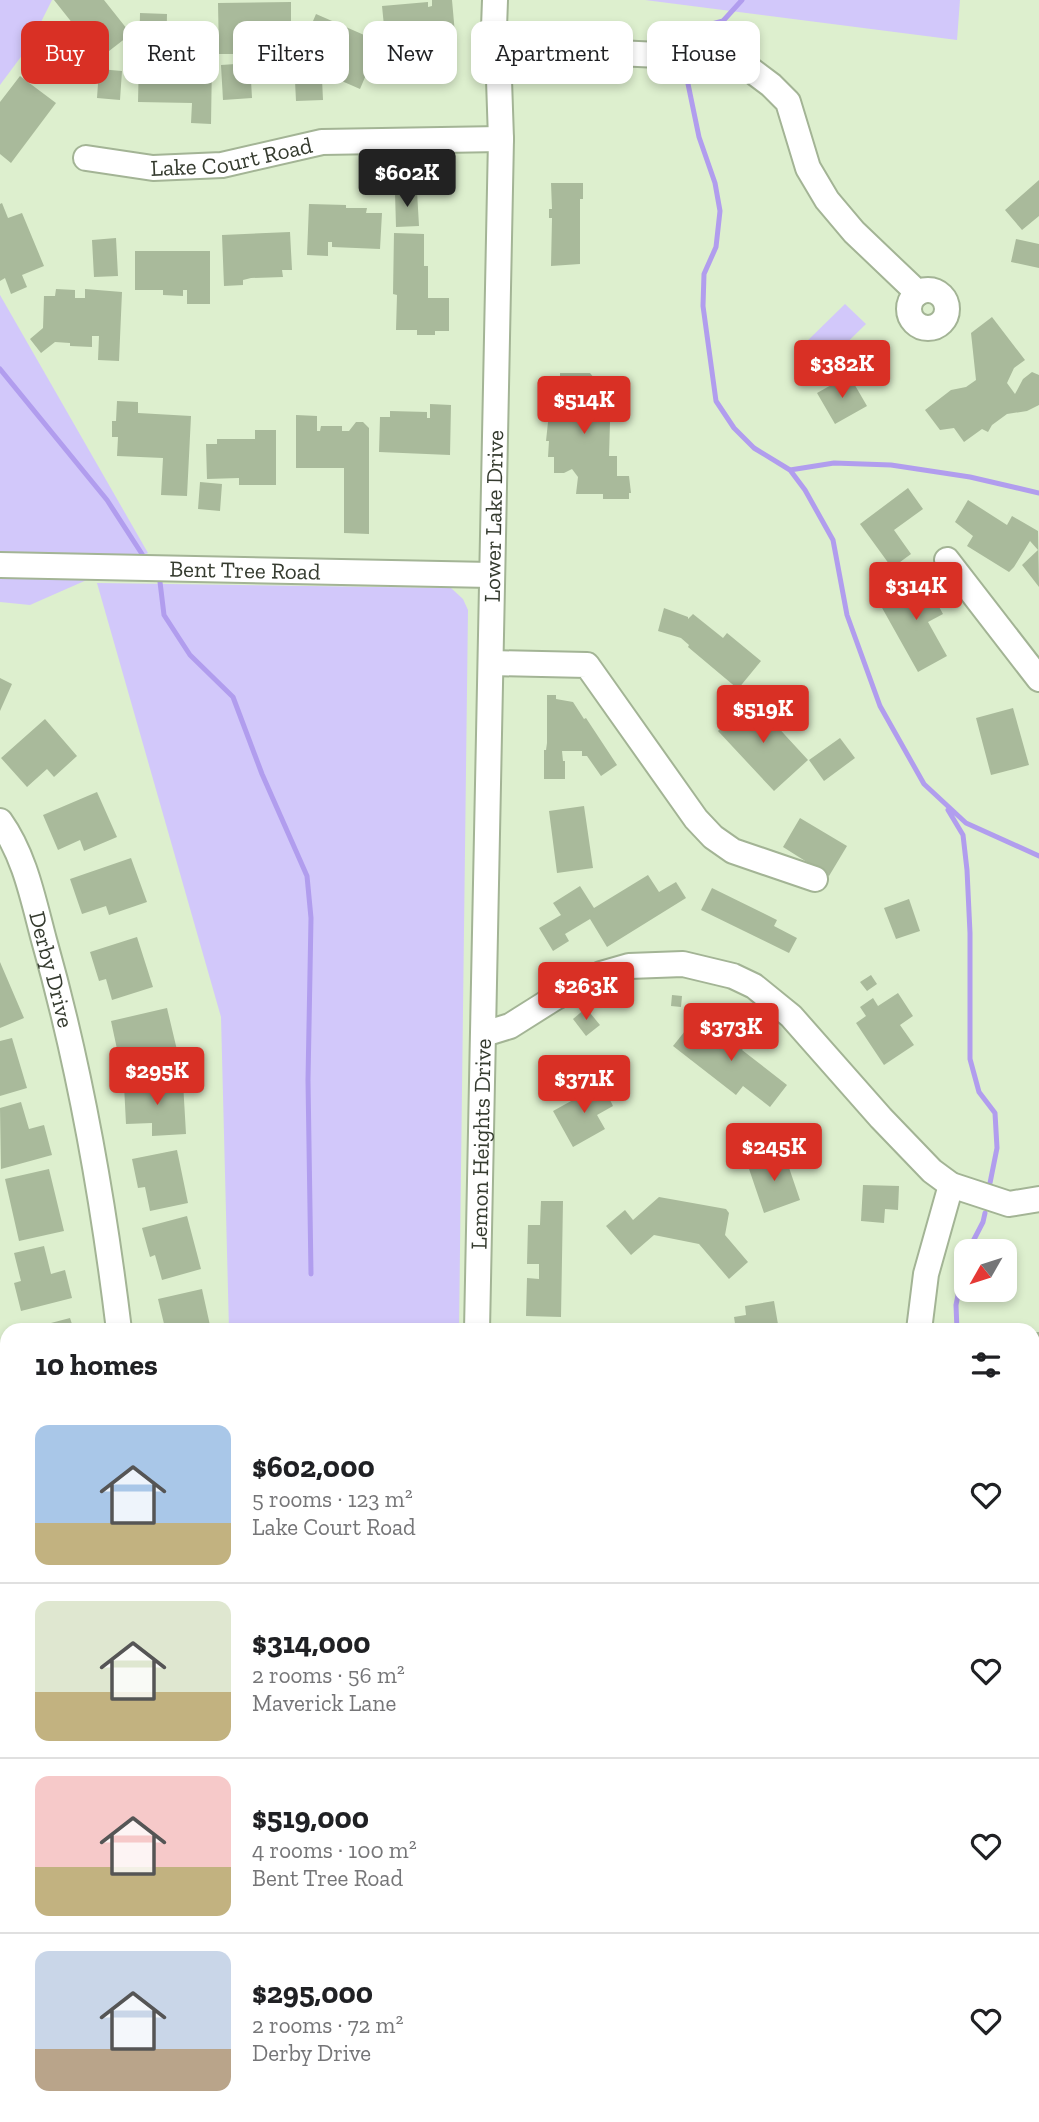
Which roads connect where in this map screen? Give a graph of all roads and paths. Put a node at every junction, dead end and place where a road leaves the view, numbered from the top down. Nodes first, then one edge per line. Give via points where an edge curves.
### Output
1 (495, 0) edge
2 (494, 21) edge
3 (633, 54) edge
4 (499, 84) edge
5 (501, 139) junction
6 (86, 158) dead end
7 (918, 293) dead end
8 (947, 560) dead end
9 (0, 565) edge
10 (491, 575) junction
11 (491, 663) junction
12 (1039, 679) edge
13 (0, 821) edge
14 (815, 879) dead end
15 (484, 1034) junction
16 (951, 1185) junction
17 (1039, 1199) edge
18 (119, 1323) edge
19 (477, 1323) edge
20 (920, 1323) edge

1 - 2 street, Lower Lake Drive
3 - 7 street via 722,58 747,66 771,85 788,102 808,168 827,200
4 - 5 street, Lower Lake Drive
5 - 6 street, Lake Court Road via 322,142 222,165 153,168
5 - 10 street, Lower Lake Drive
8 - 12 street
9 - 10 street, Bent Tree Road
10 - 11 street, Lower Lake Drive
11 - 14 street via 587,665 713,837 733,851
11 - 15 street, Lower Lake Drive
13 - 18 street, Derby Drive via 23,863 63,1011 86,1115
15 - 16 street, Lemon Heights Drive via 510,1026 601,974 629,966 683,964 733,976 754,986 791,1016 932,1171
15 - 19 street, Lemon Heights Drive
16 - 17 street, Lemon Heights Drive via 1009,1204
16 - 20 street via 926,1274

